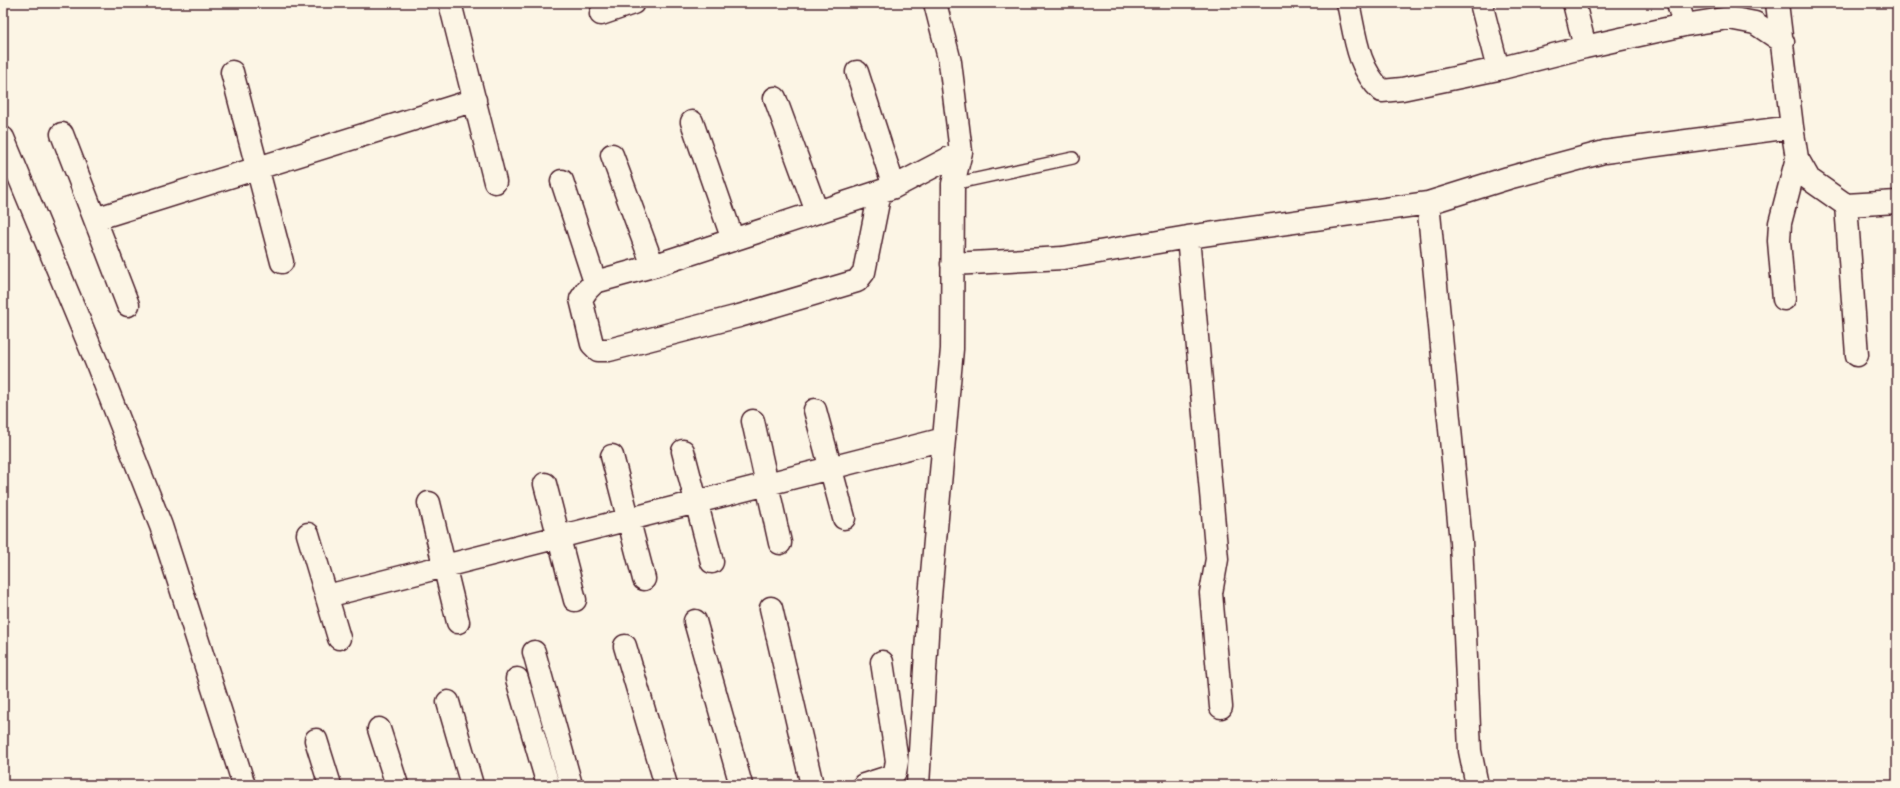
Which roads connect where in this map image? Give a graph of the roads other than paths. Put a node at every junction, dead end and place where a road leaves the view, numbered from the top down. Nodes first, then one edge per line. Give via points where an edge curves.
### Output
1 (450, 3) edge
2 (633, 3) edge
3 (935, 3) edge
4 (1348, 3) edge
5 (1481, 3) edge
6 (1574, 3) edge
7 (1678, 3) edge
8 (1777, 3) edge
9 (601, 14) dead end
10 (1684, 25) junction
11 (1783, 42) junction
12 (1585, 47) junction
13 (1498, 69) junction
14 (232, 72) dead end
15 (857, 72) dead end
16 (775, 98) dead end
17 (475, 100) junction
18 (692, 122) dead end
19 (1792, 127) junction
20 (62, 134) dead end
21 (3, 138) edge
22 (961, 152) junction
23 (612, 155) dead end
24 (1073, 158) dead end
25 (1797, 158) junction
26 (257, 168) junction
27 (562, 181) dead end
28 (495, 182) dead end
29 (953, 184) junction
30 (887, 189) junction
31 (1897, 202) edge
32 (1428, 203) junction
33 (1846, 205) junction
34 (817, 212) junction
35 (95, 219) junction
36 (1188, 237) junction
37 (733, 240) junction
38 (282, 262) dead end
39 (952, 264) junction
40 (653, 266) junction
41 (595, 282) junction
42 (1784, 299) dead end
43 (128, 306) dead end
44 (1857, 355) dead end
45 (815, 410) dead end
46 (753, 421) dead end
47 (944, 439) junction
48 (683, 451) dead end
49 (612, 456) dead end
50 (831, 468) junction
51 (545, 484) dead end
52 (766, 484) junction
53 (697, 501) junction
54 (429, 503) dead end
55 (844, 518) dead end
56 (628, 519) junction
57 (308, 534) dead end
58 (558, 537) junction
59 (780, 543) dead end
60 (712, 562) dead end
61 (444, 566) junction
62 (644, 579) dead end
63 (327, 596) junction
64 (575, 600) dead end
65 (770, 608) dead end
66 (695, 621) dead end
67 (458, 622) dead end
68 (339, 638) dead end
69 (625, 646) dead end
70 (534, 652) dead end
71 (882, 662) dead end
72 (517, 679) dead end
73 (448, 702) dead end
74 (1222, 707) dead end
75 (379, 728) dead end
76 (316, 740) dead end
77 (244, 785) edge
78 (330, 785) edge
79 (397, 785) edge
80 (472, 785) edge
81 (548, 785) edge
82 (571, 785) edge
83 (666, 785) edge
84 (741, 785) edge
85 (812, 785) edge
86 (864, 785) edge
87 (918, 785) edge
88 (1477, 785) edge

1 - 17 street
2 - 9 street
3 - 22 street via 950,62
4 - 13 street via 1361,63 1371,81 1382,91
5 - 13 street
6 - 12 street
7 - 10 street
8 - 11 street
10 - 11 street via 1729,18 1754,23
10 - 12 street
11 - 19 street
12 - 13 street
14 - 26 street
15 - 30 street
16 - 34 street
17 - 26 street
17 - 28 street
18 - 37 street
19 - 25 street
19 - 32 street via 1604,152
20 - 35 street
21 - 77 street via 161,526
22 - 29 street
22 - 30 street
23 - 40 street
24 - 29 lane
25 - 33 street via 1809,179
25 - 42 street via 1780,223
26 - 35 street
26 - 38 street
27 - 41 street
29 - 39 street
30 - 34 street
30 - 41 street via 864,272 857,281 842,286 739,316 609,350 598,350 592,344 581,299
31 - 33 street
32 - 36 street
32 - 88 street via 1461,542 1470,751
33 - 44 street
34 - 37 street
35 - 43 street
36 - 39 street via 1063,258
36 - 74 street via 1217,559 1211,593
37 - 40 street
39 - 47 street via 952,349
40 - 41 street
45 - 50 street
46 - 52 street
47 - 50 street
47 - 87 street
48 - 53 street
49 - 56 street
50 - 52 street
50 - 55 street
51 - 58 street
52 - 53 street
52 - 59 street
53 - 56 street
53 - 60 street
54 - 61 street
56 - 58 street
56 - 62 street
57 - 63 street
58 - 61 street
58 - 64 street
61 - 63 street
61 - 67 street
63 - 68 street
65 - 85 street
66 - 84 street
69 - 83 street
70 - 82 street
71 - 86 street via 897,761 892,776
72 - 81 street
73 - 80 street
75 - 79 street
76 - 78 street

